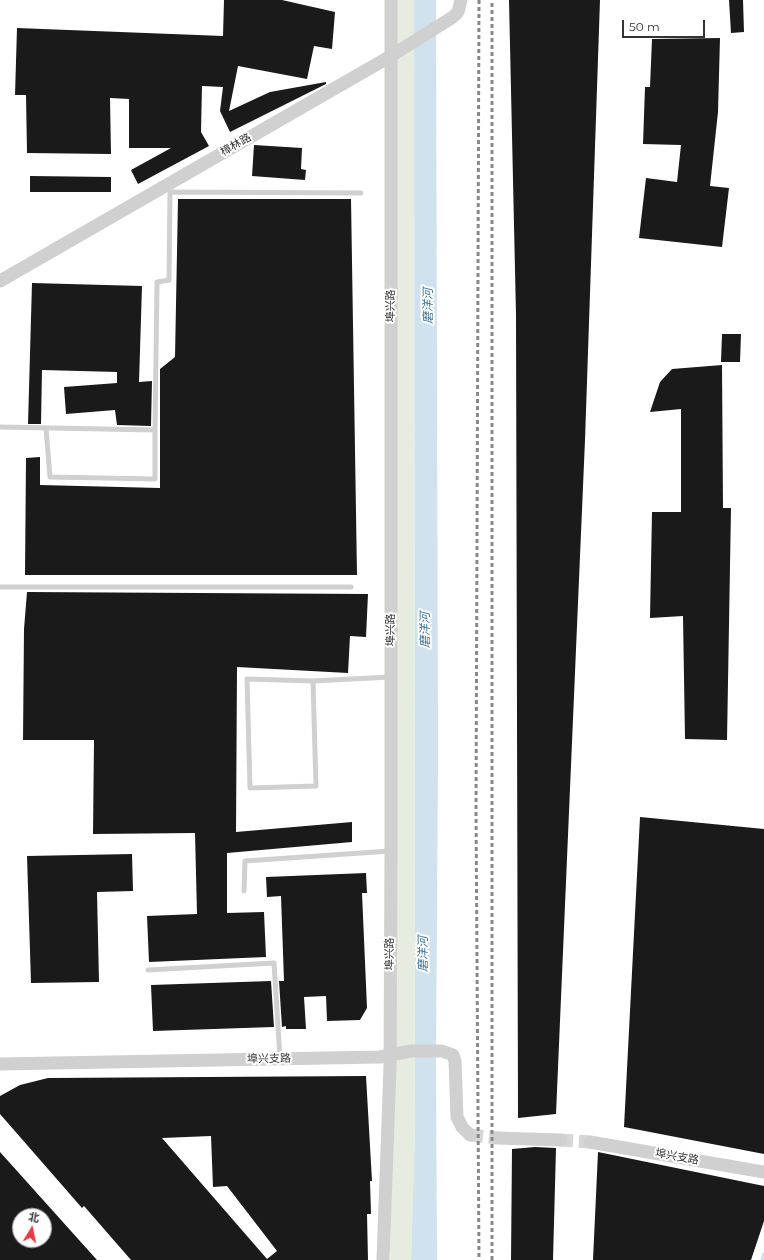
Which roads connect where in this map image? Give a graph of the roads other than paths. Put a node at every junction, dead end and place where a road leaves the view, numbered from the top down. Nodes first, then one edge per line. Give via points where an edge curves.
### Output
1 (391, 0) edge
2 (460, 0) edge
3 (392, 56) junction
4 (361, 194) dead end
5 (0, 281) edge
6 (0, 427) edge
7 (46, 428) junction
8 (155, 430) junction
9 (0, 587) edge
10 (351, 587) dead end
11 (391, 677) junction
12 (313, 681) junction
13 (391, 851) junction
14 (244, 891) dead end
15 (148, 970) dead end
16 (390, 1055) junction
17 (280, 1059) junction
18 (0, 1064) edge
19 (470, 1135) dead end
20 (497, 1138) tunnel mouth
21 (560, 1140) tunnel mouth
22 (590, 1142) tunnel mouth
23 (764, 1172) edge
24 (383, 1260) edge

1 - 3 street, 埠兴路
2 - 3 street, 樟林路 via 458,12 446,22 408,43
3 - 5 street, 樟林路
3 - 11 street, 埠兴路
4 - 8 lane via 170,192 169,280 157,282
6 - 7 lane
7 - 8 lane
7 - 8 lane via 50,478 155,479
9 - 10 lane
11 - 12 lane
11 - 13 street, 埠兴路
12 - 12 lane via 247,679 250,788 316,786
13 - 14 lane via 246,860
13 - 16 street, 埠兴路
15 - 17 lane via 274,963
16 - 17 street, 埠兴支路
16 - 19 street, 埠兴支路 via 411,1051 442,1051 453,1056 457,1117
16 - 24 street, 埠兴路
17 - 18 street, 埠兴支路
20 - 21 street
22 - 23 street, 埠兴支路

